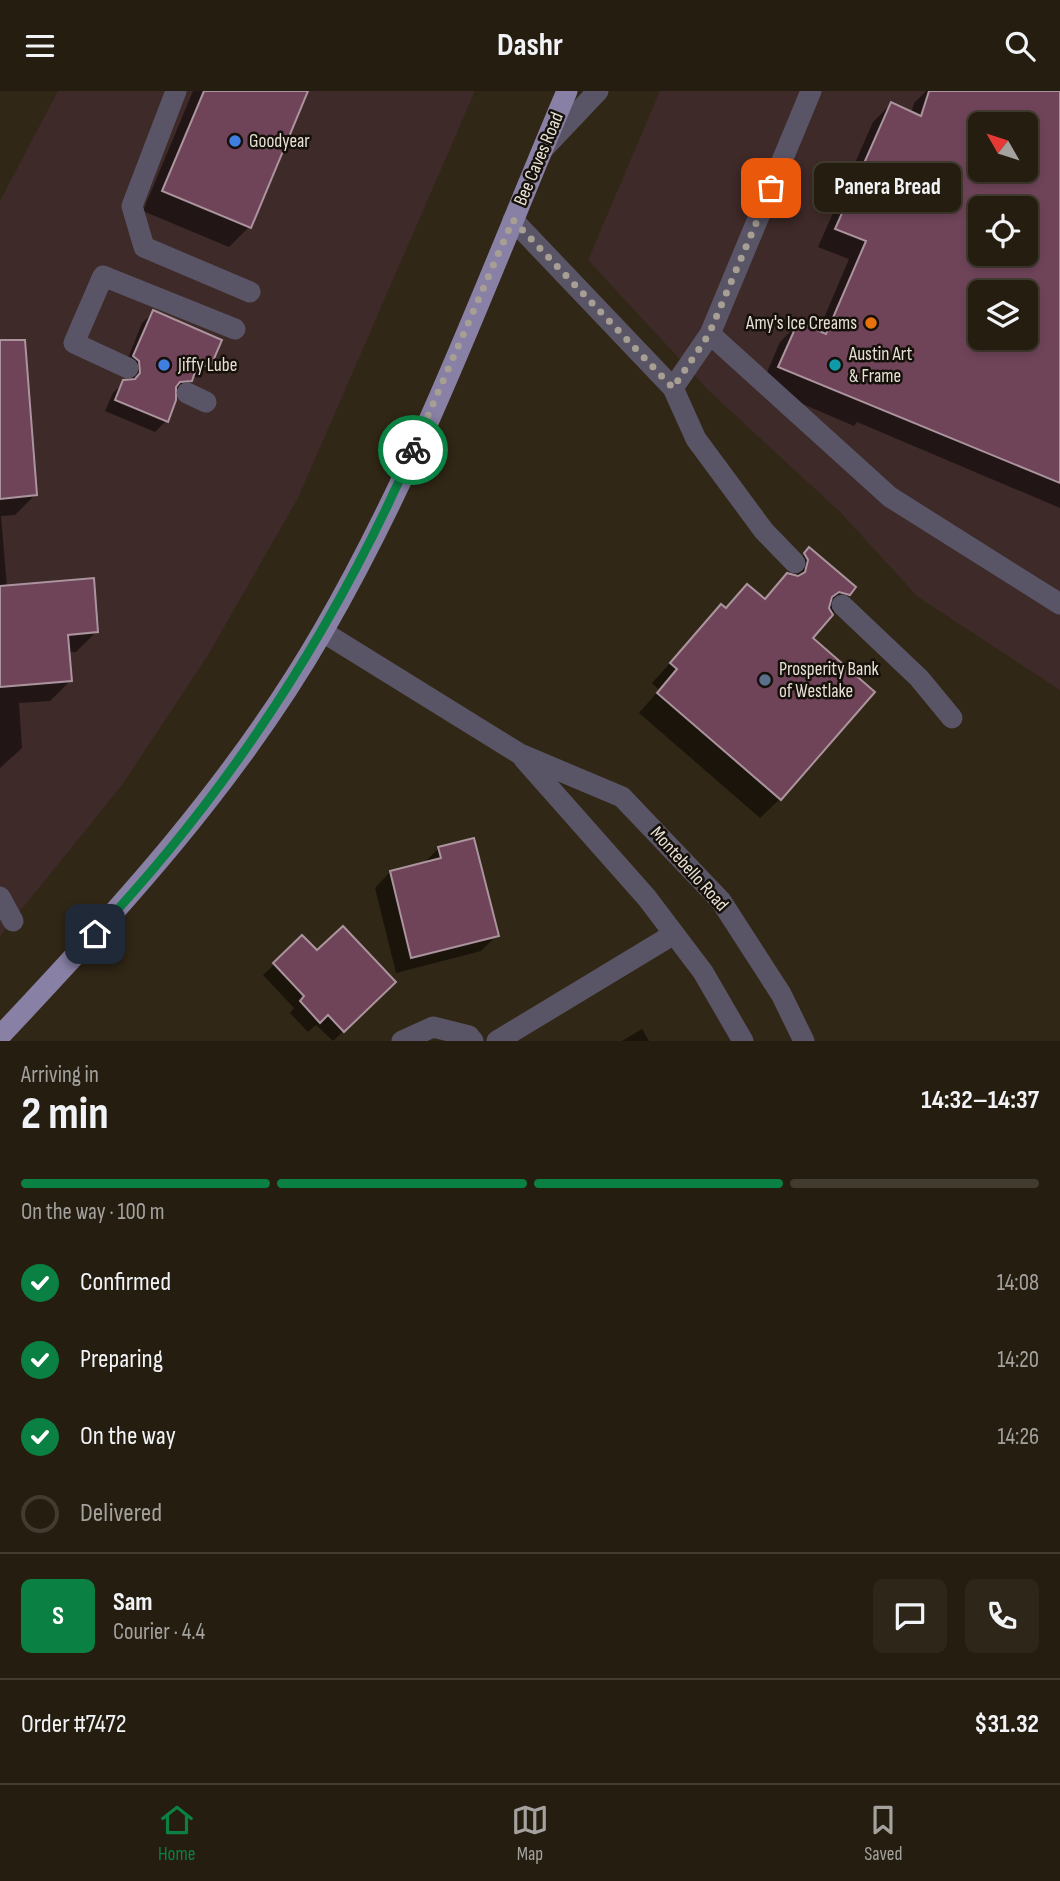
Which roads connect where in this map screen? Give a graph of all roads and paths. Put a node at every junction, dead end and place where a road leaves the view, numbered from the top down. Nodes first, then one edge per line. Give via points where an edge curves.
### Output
1 (176, 91) edge
2 (567, 91) edge
3 (598, 91) edge
4 (811, 91) edge
5 (542, 150) junction
6 (513, 220) junction
7 (250, 292) dead end
8 (235, 329) dead end
9 (709, 334) junction
10 (128, 368) dead end
11 (673, 388) junction
12 (795, 562) dead end
13 (1060, 604) edge
14 (842, 605) dead end
15 (323, 632) junction
16 (952, 718) dead end
17 (520, 754) junction
18 (0, 897) edge
19 (13, 921) dead end
20 (674, 934) junction
21 (0, 1037) edge
22 (402, 1041) edge
23 (473, 1041) edge
24 (497, 1041) edge
25 (743, 1041) edge
26 (804, 1041) edge

1 - 7 street via 132,206 144,247
2 - 5 main road, Bee Caves Road
3 - 5 street
4 - 9 street
5 - 6 main road, Bee Caves Road
6 - 11 street
6 - 15 main road, Bee Caves Road via 410,459
8 - 10 street via 103,276 74,344
9 - 11 street
9 - 13 street via 890,497
11 - 12 street via 696,439 764,531
14 - 16 street via 919,678
15 - 17 street, Montebello Road
15 - 21 main road, Bee Caves Road via 259,732 203,807 112,916
17 - 20 street, Montebello Road
17 - 26 street, Montebello Road via 622,797 722,901 781,993
18 - 19 street
20 - 24 street
20 - 25 street, Montebello Road via 703,972
22 - 23 street via 433,1027

